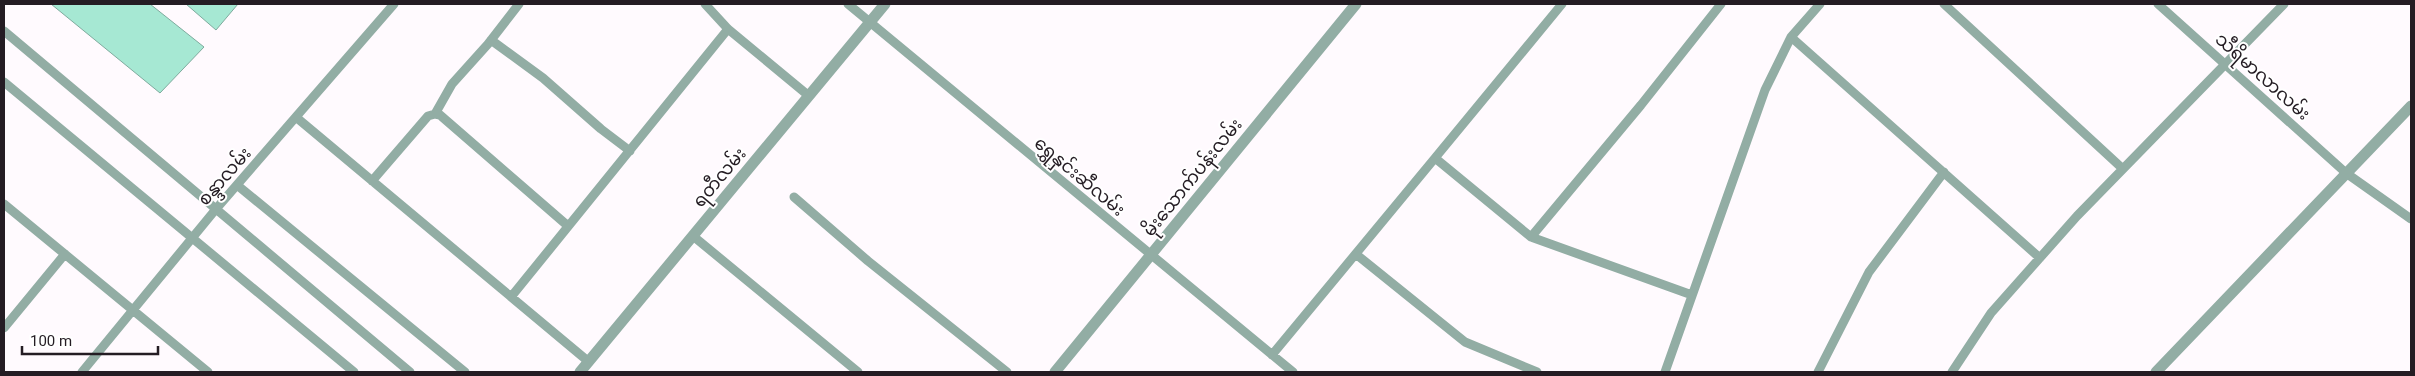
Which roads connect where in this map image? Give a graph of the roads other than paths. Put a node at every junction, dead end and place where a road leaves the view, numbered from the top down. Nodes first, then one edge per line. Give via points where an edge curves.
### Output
1 (394, 4) edge
2 (519, 4) edge
3 (705, 4) edge
4 (848, 4) edge
5 (886, 4) edge
6 (1356, 4) edge
7 (1562, 4) edge
8 (1721, 4) edge
9 (1820, 4) edge
10 (1944, 4) edge
11 (2158, 4) edge
12 (2284, 4) edge
13 (870, 23) junction
14 (728, 29) junction
15 (4, 31) edge
16 (1791, 37) junction
17 (491, 40) junction
18 (2227, 65) junction
19 (4, 82) edge
20 (809, 96) junction
21 (2411, 106) edge
22 (435, 114) junction
23 (297, 118) junction
24 (630, 151) junction
25 (1435, 158) junction
26 (2123, 169) junction
27 (1944, 172) junction
28 (2346, 173) junction
29 (372, 181) junction
30 (237, 186) junction
31 (794, 197) dead end
32 (4, 204) edge
33 (216, 210) junction
34 (2411, 219) edge
35 (568, 226) junction
36 (693, 236) junction
37 (193, 237) junction
38 (1531, 237) junction
39 (65, 254) junction
40 (1357, 255) junction
41 (1150, 256) junction
42 (2040, 258) junction
43 (1692, 295) junction
44 (511, 297) junction
45 (133, 310) junction
46 (5, 324) edge
47 (1272, 355) junction
48 (589, 362) junction
49 (82, 372) edge
50 (208, 372) edge
51 (354, 372) edge
52 (410, 372) edge
53 (465, 372) edge
54 (580, 372) edge
55 (858, 372) edge
56 (1007, 372) edge
57 (1055, 372) edge
58 (1293, 372) edge
59 (1537, 372) edge
60 (1665, 372) edge
61 (1818, 372) edge
62 (1952, 372) edge
63 (2156, 372) edge

1 - 23 street, စန္ဒာလမ်း
2 - 17 street
3 - 14 street
4 - 13 street, ရွှေနှင်းဆီလမ်း
5 - 13 street, ရတီလမ်း
6 - 41 street, မိုးသောက်ပန်းလမ်း
7 - 25 street
8 - 38 street
9 - 16 street
10 - 26 street
11 - 18 street, သီရိမာလာလမ်း
12 - 18 street
13 - 20 street, ရတီလမ်း
13 - 41 street, ရွှေနှင်းဆီလမ်း
14 - 20 street
14 - 24 street
15 - 33 street
16 - 27 street
16 - 43 street via 1765,90
17 - 22 street via 452,84
17 - 24 street via 543,78
18 - 26 street
18 - 28 street, သီရိမာလာလမ်း
19 - 37 street
20 - 36 street, ရတီလမ်း
21 - 28 street
22 - 29 street via 428,116
22 - 35 street
23 - 29 street
23 - 30 street, စန္ဒာလမ်း
24 - 35 street
25 - 38 street
25 - 40 street
26 - 42 street
27 - 42 street
27 - 61 street via 1869,272
28 - 34 street, သီရိမာလာလမ်း
28 - 63 street
29 - 44 street
30 - 33 street, စန္ဒာလမ်း
30 - 53 street
31 - 56 street
32 - 39 street
33 - 37 street, စန္ဒာလမ်း
33 - 52 street
35 - 44 street
36 - 48 street, ရတီလမ်း
36 - 55 street
37 - 45 street, စန္ဒာလမ်း
37 - 51 street
38 - 43 street
39 - 45 street
39 - 46 street
40 - 47 street
40 - 59 street via 1465,342
41 - 47 street, ရွှေနှင်းဆီလမ်း
41 - 57 street, မိုးသောက်ပန်းလမ်း
42 - 62 street via 1991,314
43 - 60 street
44 - 48 street
45 - 49 street, စန္ဒာလမ်း
45 - 50 street
47 - 58 street, ရွှေနှင်းဆီလမ်း
48 - 54 street, ရတီလမ်း

